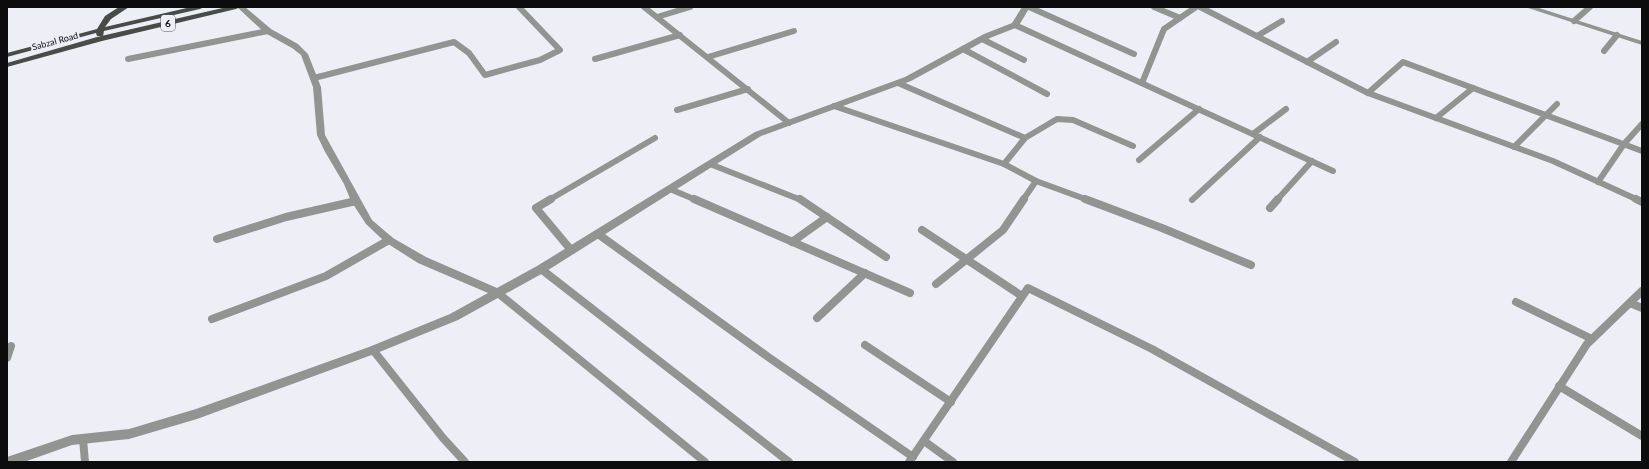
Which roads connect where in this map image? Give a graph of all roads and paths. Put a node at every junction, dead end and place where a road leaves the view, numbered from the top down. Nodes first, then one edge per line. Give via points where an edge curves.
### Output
1 (125, 7) edge
2 (200, 7) edge
3 (236, 7) edge
4 (241, 7) edge
5 (519, 7) edge
6 (644, 7) edge
7 (690, 7) edge
8 (1026, 7) edge
9 (1029, 7) edge
10 (1154, 7) edge
11 (1196, 7) edge
12 (1200, 7) edge
13 (1529, 7) edge
14 (1590, 7) edge
15 (657, 17) junction
16 (1180, 18) junction
17 (1282, 21) dead end
18 (1574, 22) junction
19 (1015, 25) junction
20 (100, 30) junction
21 (794, 30) dead end
22 (268, 31) junction
23 (680, 35) junction
24 (1617, 35) junction
25 (1257, 36) junction
26 (100, 39) junction
27 (982, 39) junction
28 (1336, 42) dead end
29 (1642, 43) edge
30 (963, 49) junction
31 (1604, 51) dead end
32 (1134, 54) dead end
33 (7, 55) edge
34 (708, 57) junction
35 (128, 59) dead end
36 (595, 60) dead end
37 (1024, 60) dead end
38 (1307, 62) junction
39 (7, 65) edge
40 (314, 78) junction
41 (898, 83) junction
42 (1142, 83) junction
43 (748, 88) junction
44 (1473, 88) junction
45 (1368, 93) junction
46 (1047, 94) dead end
47 (1557, 104) dead end
48 (834, 106) junction
49 (1199, 109) junction
50 (1286, 109) dead end
51 (677, 110) dead end
52 (1546, 115) junction
53 (1436, 118) junction
54 (789, 123) junction
55 (1642, 124) edge
56 (1253, 134) junction
57 (1260, 137) junction
58 (655, 138) dead end
59 (1025, 138) junction
60 (1624, 144) junction
61 (1133, 146) dead end
62 (1514, 146) junction
63 (1642, 151) edge
64 (1139, 160) dead end
65 (1312, 161) junction
66 (710, 164) junction
67 (1004, 164) junction
68 (1333, 171) dead end
69 (1036, 181) junction
70 (1598, 182) junction
71 (670, 189) junction
72 (1192, 200) dead end
73 (356, 201) junction
74 (1642, 202) edge
75 (1270, 208) dead end
76 (827, 217) junction
77 (922, 230) dead end
78 (598, 234) junction
79 (217, 239) dead end
80 (389, 240) junction
81 (792, 242) junction
82 (571, 250) junction
83 (886, 257) dead end
84 (968, 260) junction
85 (1252, 266) dead end
86 (541, 269) junction
87 (865, 273) junction
88 (936, 284) dead end
89 (1642, 291) edge
90 (498, 293) junction
91 (910, 293) dead end
92 (1022, 296) junction
93 (1516, 302) dead end
94 (1630, 303) junction
95 (1642, 308) edge
96 (817, 318) dead end
97 (212, 319) dead end
98 (1592, 339) junction
99 (865, 345) dead end
100 (11, 346) dead end
101 (373, 350) junction
102 (7, 358) edge
103 (1559, 386) junction
104 (951, 402) junction
105 (1642, 436) edge
106 (82, 439) junction
107 (924, 441) junction
108 (911, 460) edge
109 (8, 462) edge
110 (85, 462) edge
111 (465, 462) edge
112 (705, 462) edge
113 (789, 462) edge
114 (953, 462) edge
115 (1355, 462) edge
116 (1511, 462) edge

1 - 20 main road via 107,17
2 - 20 main road, 6
3 - 26 main road, 6
4 - 22 street
5 - 40 lane via 560,50 540,60 485,75 469,53 454,42
6 - 15 lane
7 - 15 lane
8 - 19 street
9 - 32 lane
10 - 16 lane
11 - 16 lane
12 - 25 lane
13 - 18 street
14 - 18 lane
15 - 23 lane
16 - 42 lane via 1164,29
17 - 25 lane
18 - 24 street
19 - 27 street
19 - 42 lane
20 - 26 main road
20 - 33 main road, Sabzal Road
21 - 34 lane
22 - 35 lane
22 - 40 street via 304,54
23 - 34 lane
23 - 36 lane
24 - 29 street
24 - 31 lane
25 - 38 lane
26 - 39 main road, Sabzal Road
27 - 30 street
27 - 37 lane
28 - 38 lane
30 - 41 street
30 - 46 lane
34 - 43 lane
38 - 45 lane
40 - 73 street via 318,93 321,135
41 - 48 street
41 - 59 lane
42 - 49 lane
43 - 51 lane
43 - 54 lane
44 - 45 lane via 1403,62
44 - 52 lane
44 - 53 lane
45 - 53 lane
47 - 52 lane
48 - 54 street
48 - 67 lane
49 - 56 lane
49 - 64 lane
50 - 56 lane
52 - 60 lane
52 - 62 lane
53 - 62 lane
54 - 66 street via 758,134
55 - 60 lane
56 - 57 lane
57 - 65 lane
57 - 72 lane
58 - 82 lane via 536,208
59 - 61 lane via 1057,118 1073,120
59 - 67 lane
60 - 63 lane
60 - 70 lane
62 - 70 lane
65 - 68 lane
65 - 75 lane
66 - 71 street
66 - 76 lane via 799,198
67 - 69 lane
69 - 84 lane via 1003,230
69 - 85 lane via 1162,228
70 - 74 lane
71 - 78 street
71 - 81 lane
73 - 79 lane via 286,217
73 - 80 street via 369,222
76 - 81 lane
76 - 83 lane
77 - 84 lane
78 - 82 street
78 - 108 lane
80 - 90 street via 422,260
80 - 97 lane via 326,276
81 - 87 lane
82 - 86 street
84 - 88 lane
84 - 92 lane
86 - 90 street
86 - 113 lane
87 - 91 lane
87 - 96 lane
89 - 94 lane
90 - 101 street via 454,317
90 - 112 lane
92 - 104 lane
92 - 115 lane via 1028,288 1090,316
93 - 98 lane
94 - 95 lane
94 - 98 lane
98 - 103 lane
99 - 104 lane
100 - 102 lane
101 - 106 street via 182,418 129,434
101 - 111 lane via 442,438
103 - 105 lane
103 - 116 lane
104 - 107 lane
106 - 109 street via 72,440
106 - 110 lane
107 - 108 lane
107 - 114 lane

